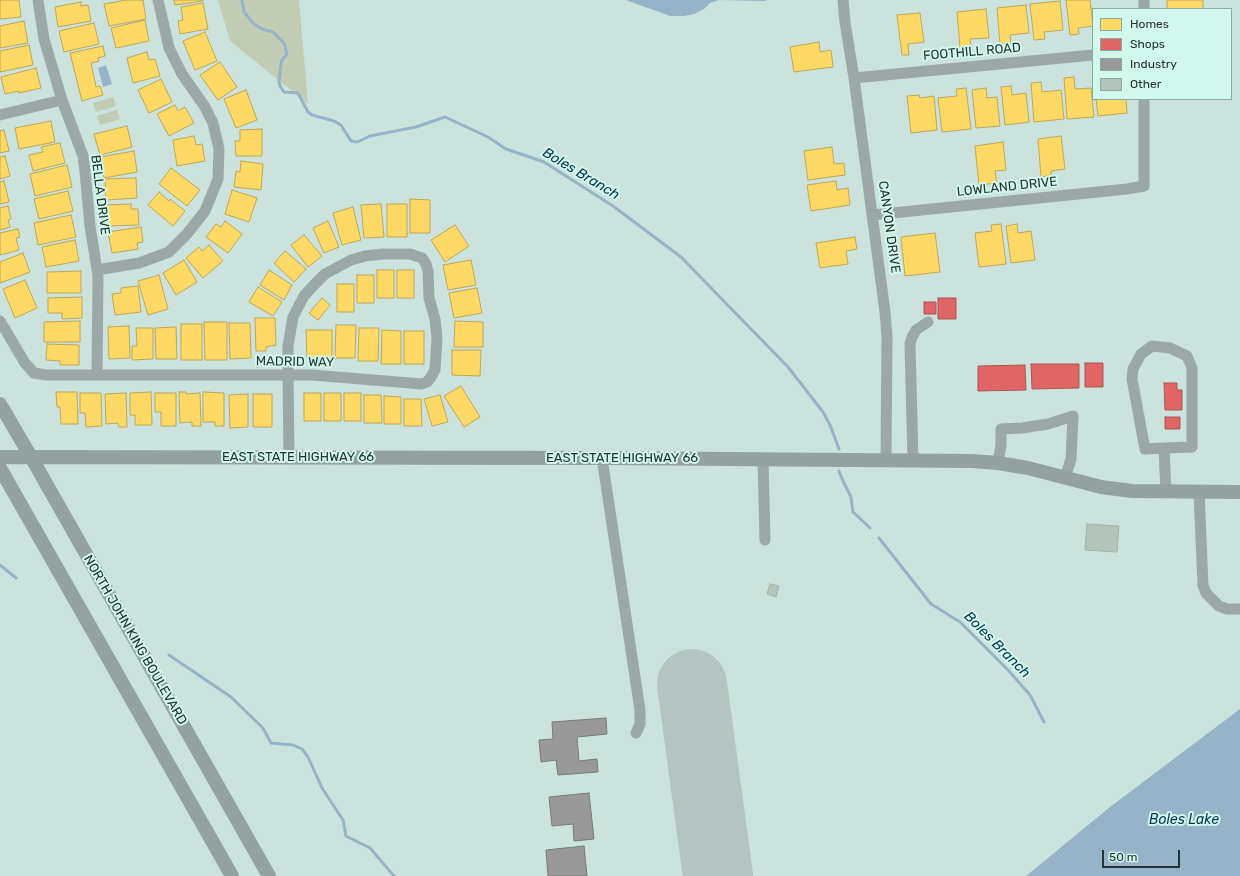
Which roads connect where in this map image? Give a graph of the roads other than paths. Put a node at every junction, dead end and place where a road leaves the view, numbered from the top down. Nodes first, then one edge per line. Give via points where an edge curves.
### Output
1 (38, 0) edge
2 (158, 0) edge
3 (843, 0) edge
4 (1092, 55) edge
5 (854, 78) junction
6 (62, 100) junction
7 (1144, 100) edge
8 (0, 115) edge
9 (873, 215) junction
10 (97, 270) junction
11 (0, 321) edge
12 (928, 322) dead end
13 (97, 375) junction
14 (288, 375) junction
15 (0, 404) edge
16 (1164, 448) junction
17 (0, 457) edge
18 (31, 457) junction
19 (289, 457) junction
20 (602, 458) junction
21 (763, 459) junction
22 (886, 460) junction
23 (913, 460) junction
24 (998, 463) junction
25 (0, 468) edge
26 (1065, 478) junction
27 (1166, 492) junction
28 (1199, 492) junction
29 (1240, 492) edge
30 (765, 540) dead end
31 (1240, 609) edge
32 (636, 733) dead end
33 (232, 876) edge
34 (269, 876) edge

1 - 6 street, BELLA DRIVE via 44,39
2 - 10 street via 169,48 213,123 219,148 218,179 205,210 169,252 139,263
3 - 5 street, CANYON DRIVE
4 - 5 street, FOOTHILL ROAD
5 - 9 street, CANYON DRIVE
6 - 8 street
6 - 10 street, BELLA DRIVE via 83,156
7 - 9 street, LOWLAND DRIVE via 1144,186
9 - 22 street, CANYON DRIVE via 887,336
10 - 13 street, BELLA DRIVE
11 - 13 street, MADRID WAY via 34,374
12 - 23 street via 916,330 910,344
13 - 14 street, MADRID WAY
14 - 14 street, MADRID WAY via 336,376 417,384 427,382 434,370 437,338 429,298 428,271 422,258 410,254 365,256 351,260 325,274 304,296 293,317 288,346
14 - 19 street
15 - 18 main road, NORTH JOHN KING BOULEVARD
16 - 16 street via 1145,449 1132,379 1132,369 1141,354 1152,346 1170,348 1187,356 1192,368 1192,447
16 - 27 street
17 - 18 main road, EAST STATE HIGHWAY 66
18 - 19 main road, EAST STATE HIGHWAY 66
18 - 34 main road, NORTH JOHN KING BOULEVARD
19 - 20 main road, EAST STATE HIGHWAY 66
20 - 21 main road, EAST STATE HIGHWAY 66
20 - 32 street via 640,710 640,724
21 - 22 main road, EAST STATE HIGHWAY 66
21 - 30 street
22 - 23 main road, EAST STATE HIGHWAY 66
23 - 24 main road, EAST STATE HIGHWAY 66
24 - 26 main road, EAST STATE HIGHWAY 66
24 - 26 street via 1001,429 1048,424 1072,416 1071,459
25 - 33 main road
26 - 27 main road, EAST STATE HIGHWAY 66 via 1116,489
27 - 28 main road, EAST STATE HIGHWAY 66
28 - 29 main road, EAST STATE HIGHWAY 66
28 - 31 street via 1203,585 1206,593 1219,606

